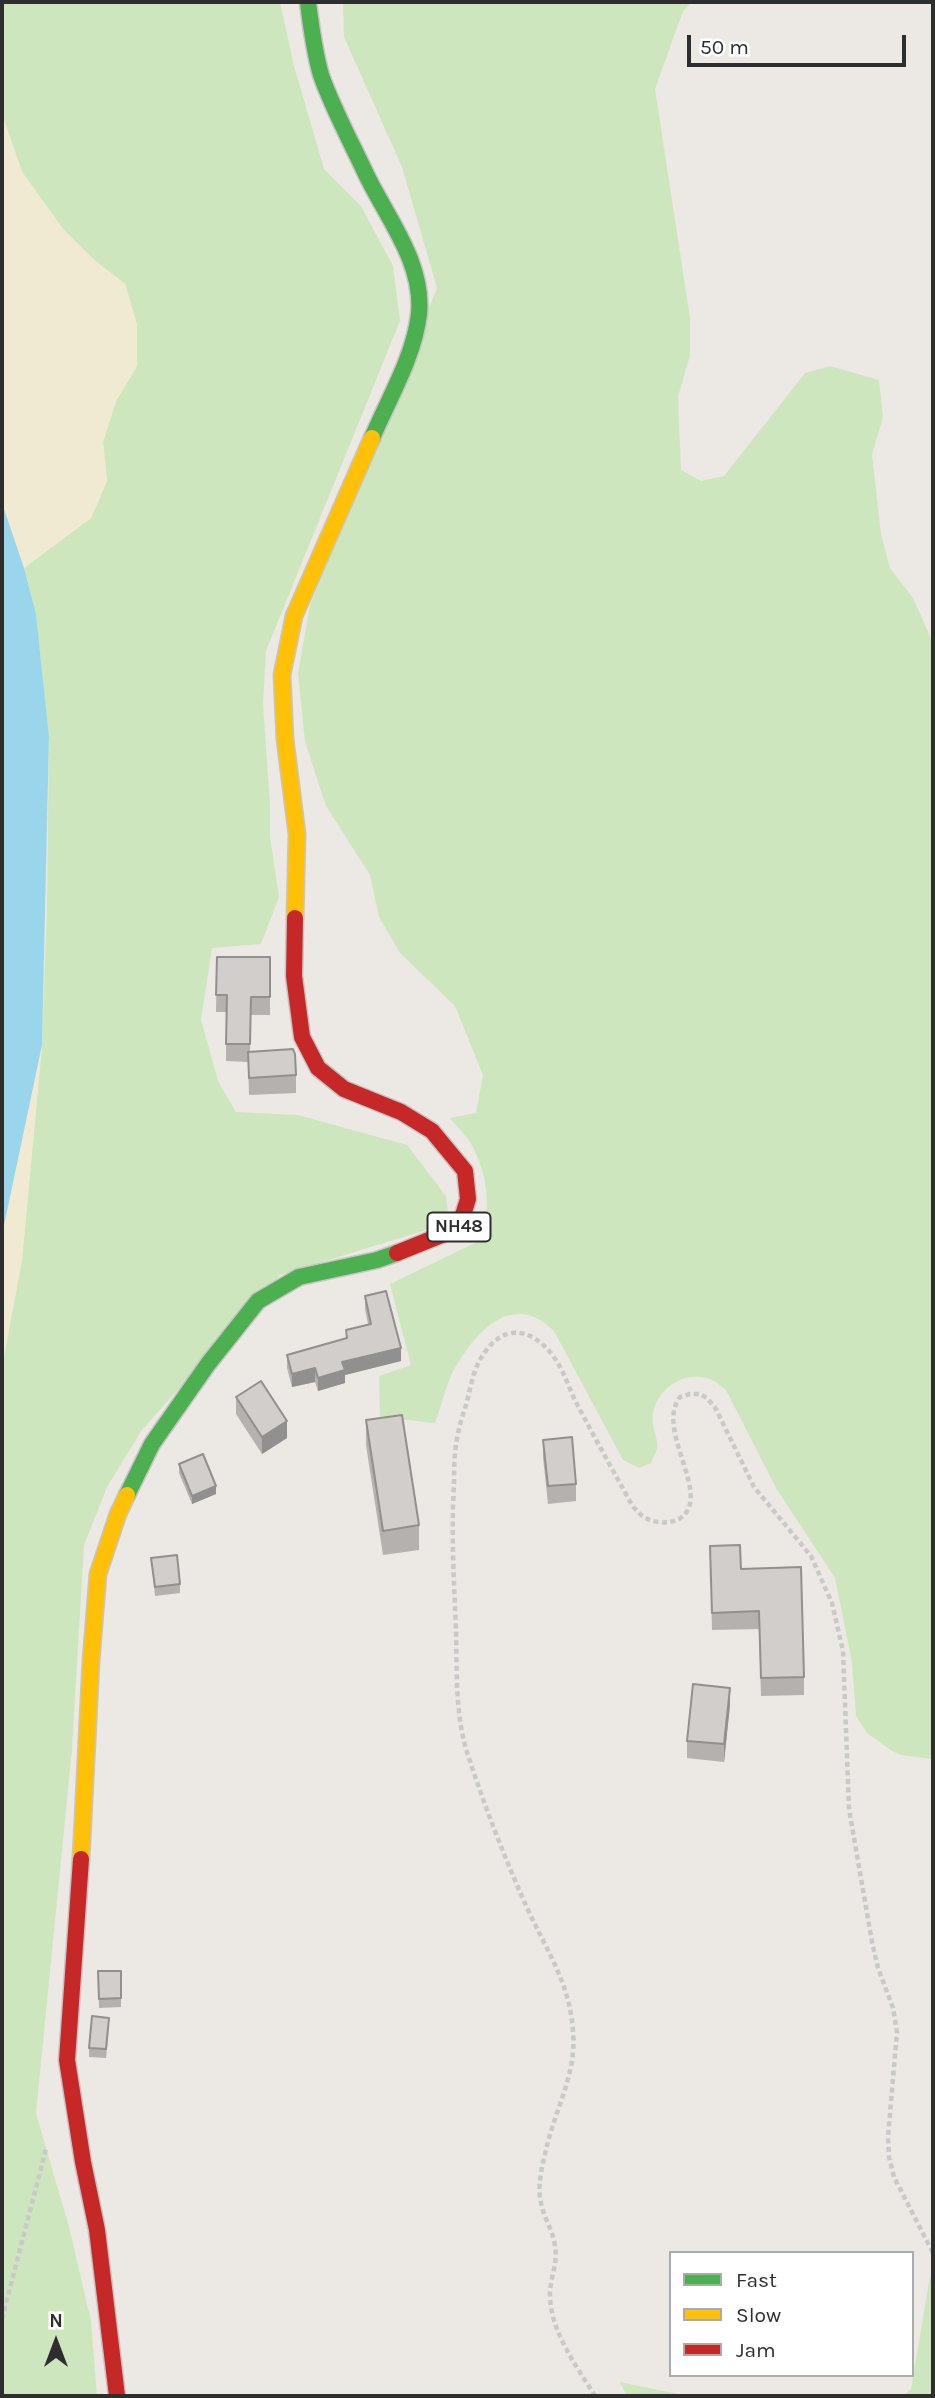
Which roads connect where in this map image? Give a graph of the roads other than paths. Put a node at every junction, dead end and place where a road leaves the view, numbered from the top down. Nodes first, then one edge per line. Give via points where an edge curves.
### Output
1 (308, 2) edge
2 (117, 2396) edge

1 - 2 highway, NH48 via 322,77 406,249 418,282 419,313 412,348 294,616 282,676 297,834 294,976 302,1037 318,1068 344,1089 401,1112 432,1131 465,1171 468,1199 459,1228 377,1261 299,1278 258,1301 152,1444 118,1514 98,1574 67,2060 97,2230

